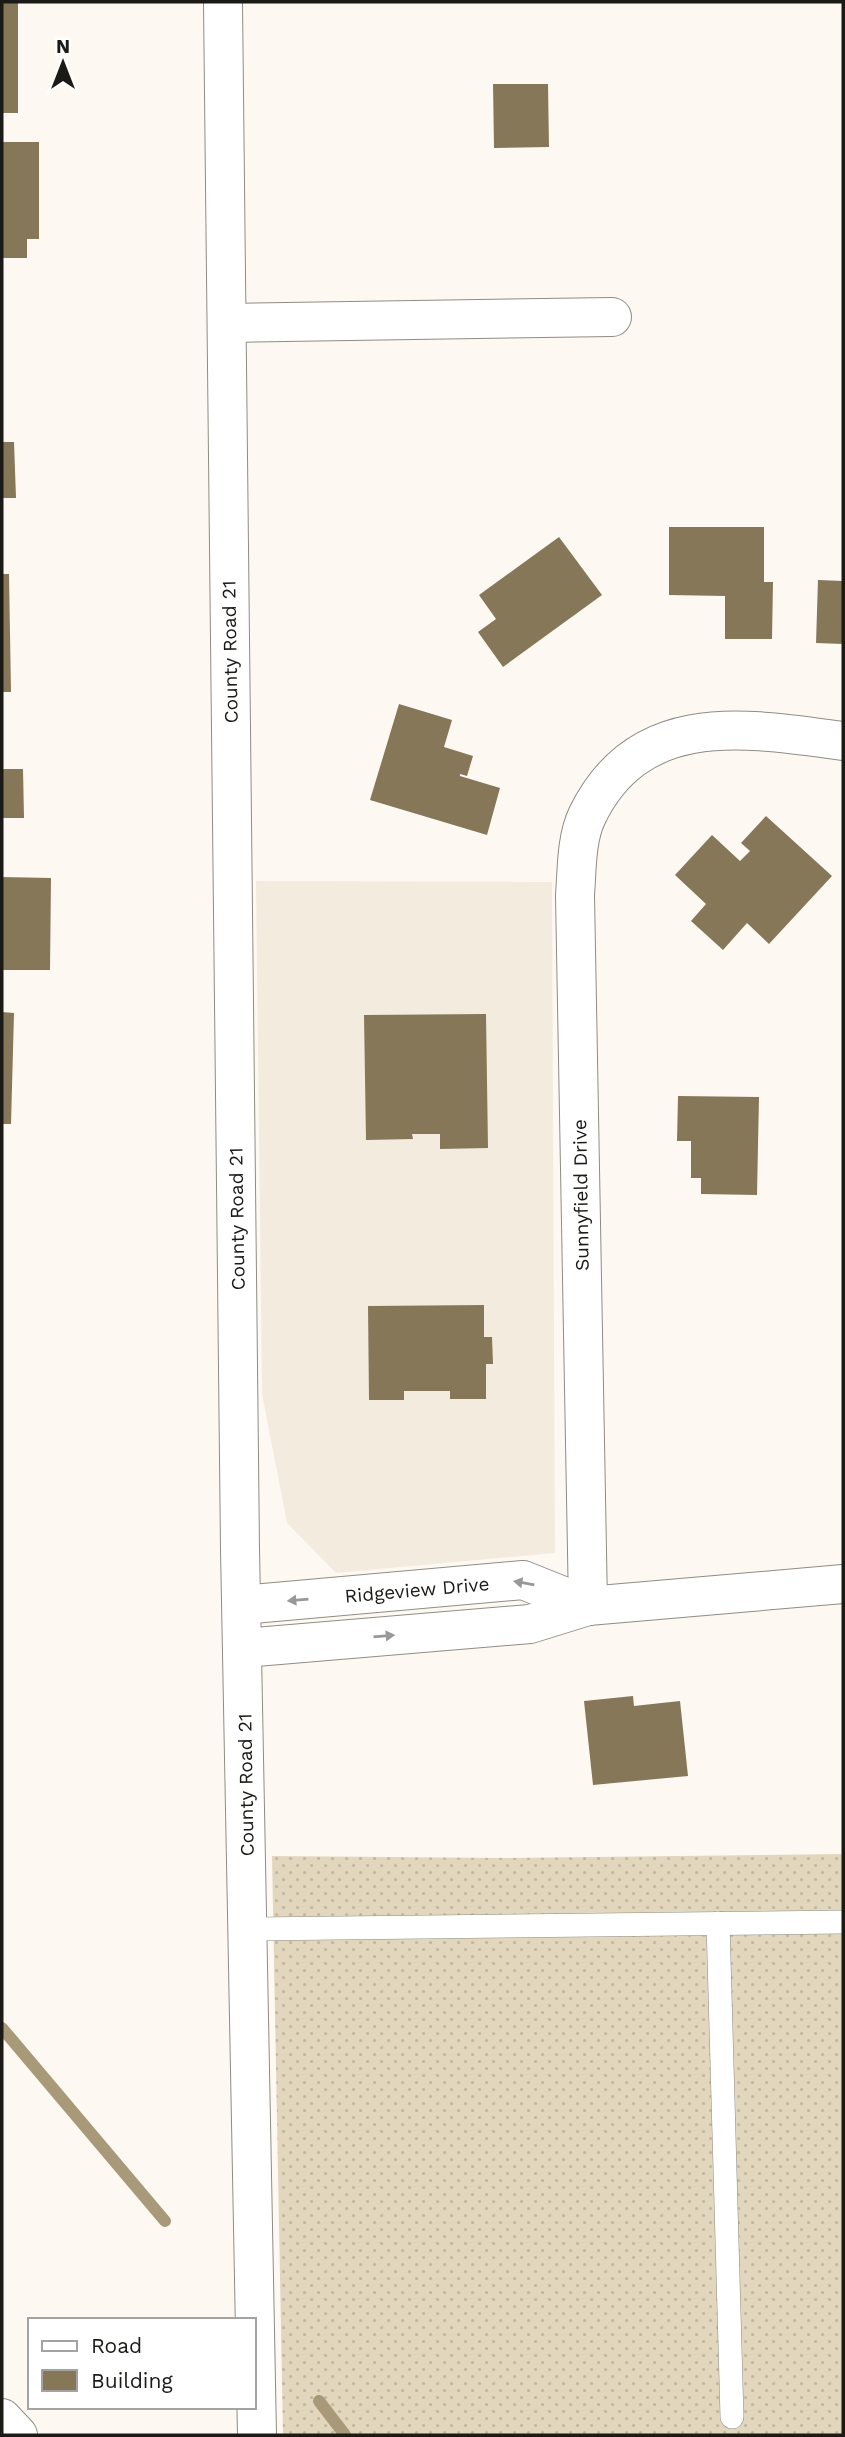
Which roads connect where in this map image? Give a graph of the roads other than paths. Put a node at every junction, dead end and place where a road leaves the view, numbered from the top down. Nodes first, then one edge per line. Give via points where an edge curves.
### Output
1 (223, 2) edge
2 (612, 317) dead end
3 (227, 323) junction
4 (843, 741) edge
5 (843, 1584) edge
6 (242, 1605) junction
7 (588, 1606) junction
8 (243, 1647) junction
9 (843, 1922) edge
10 (718, 1923) junction
11 (249, 1929) junction
12 (255, 2318) edge
13 (256, 2372) edge
14 (732, 2417) dead end
15 (2, 2418) edge
16 (18, 2435) edge
17 (257, 2435) edge

1 - 3 street, County Road 21
2 - 3 street
3 - 6 street, County Road 21
4 - 7 street, Sunnyfield Drive via 742,729 701,731 663,743 629,761 586,817 575,895
5 - 7 street, Ridgeview Drive
7 -> 6 street, Ridgeview Drive via 523,1580
6 - 8 street, County Road 21
8 -> 7 street, Ridgeview Drive via 530,1624
8 - 11 street, County Road 21
9 - 10 lane
10 - 11 lane
10 - 14 lane
11 - 12 street, County Road 21
13 - 17 street, County Road 21
15 - 16 street

